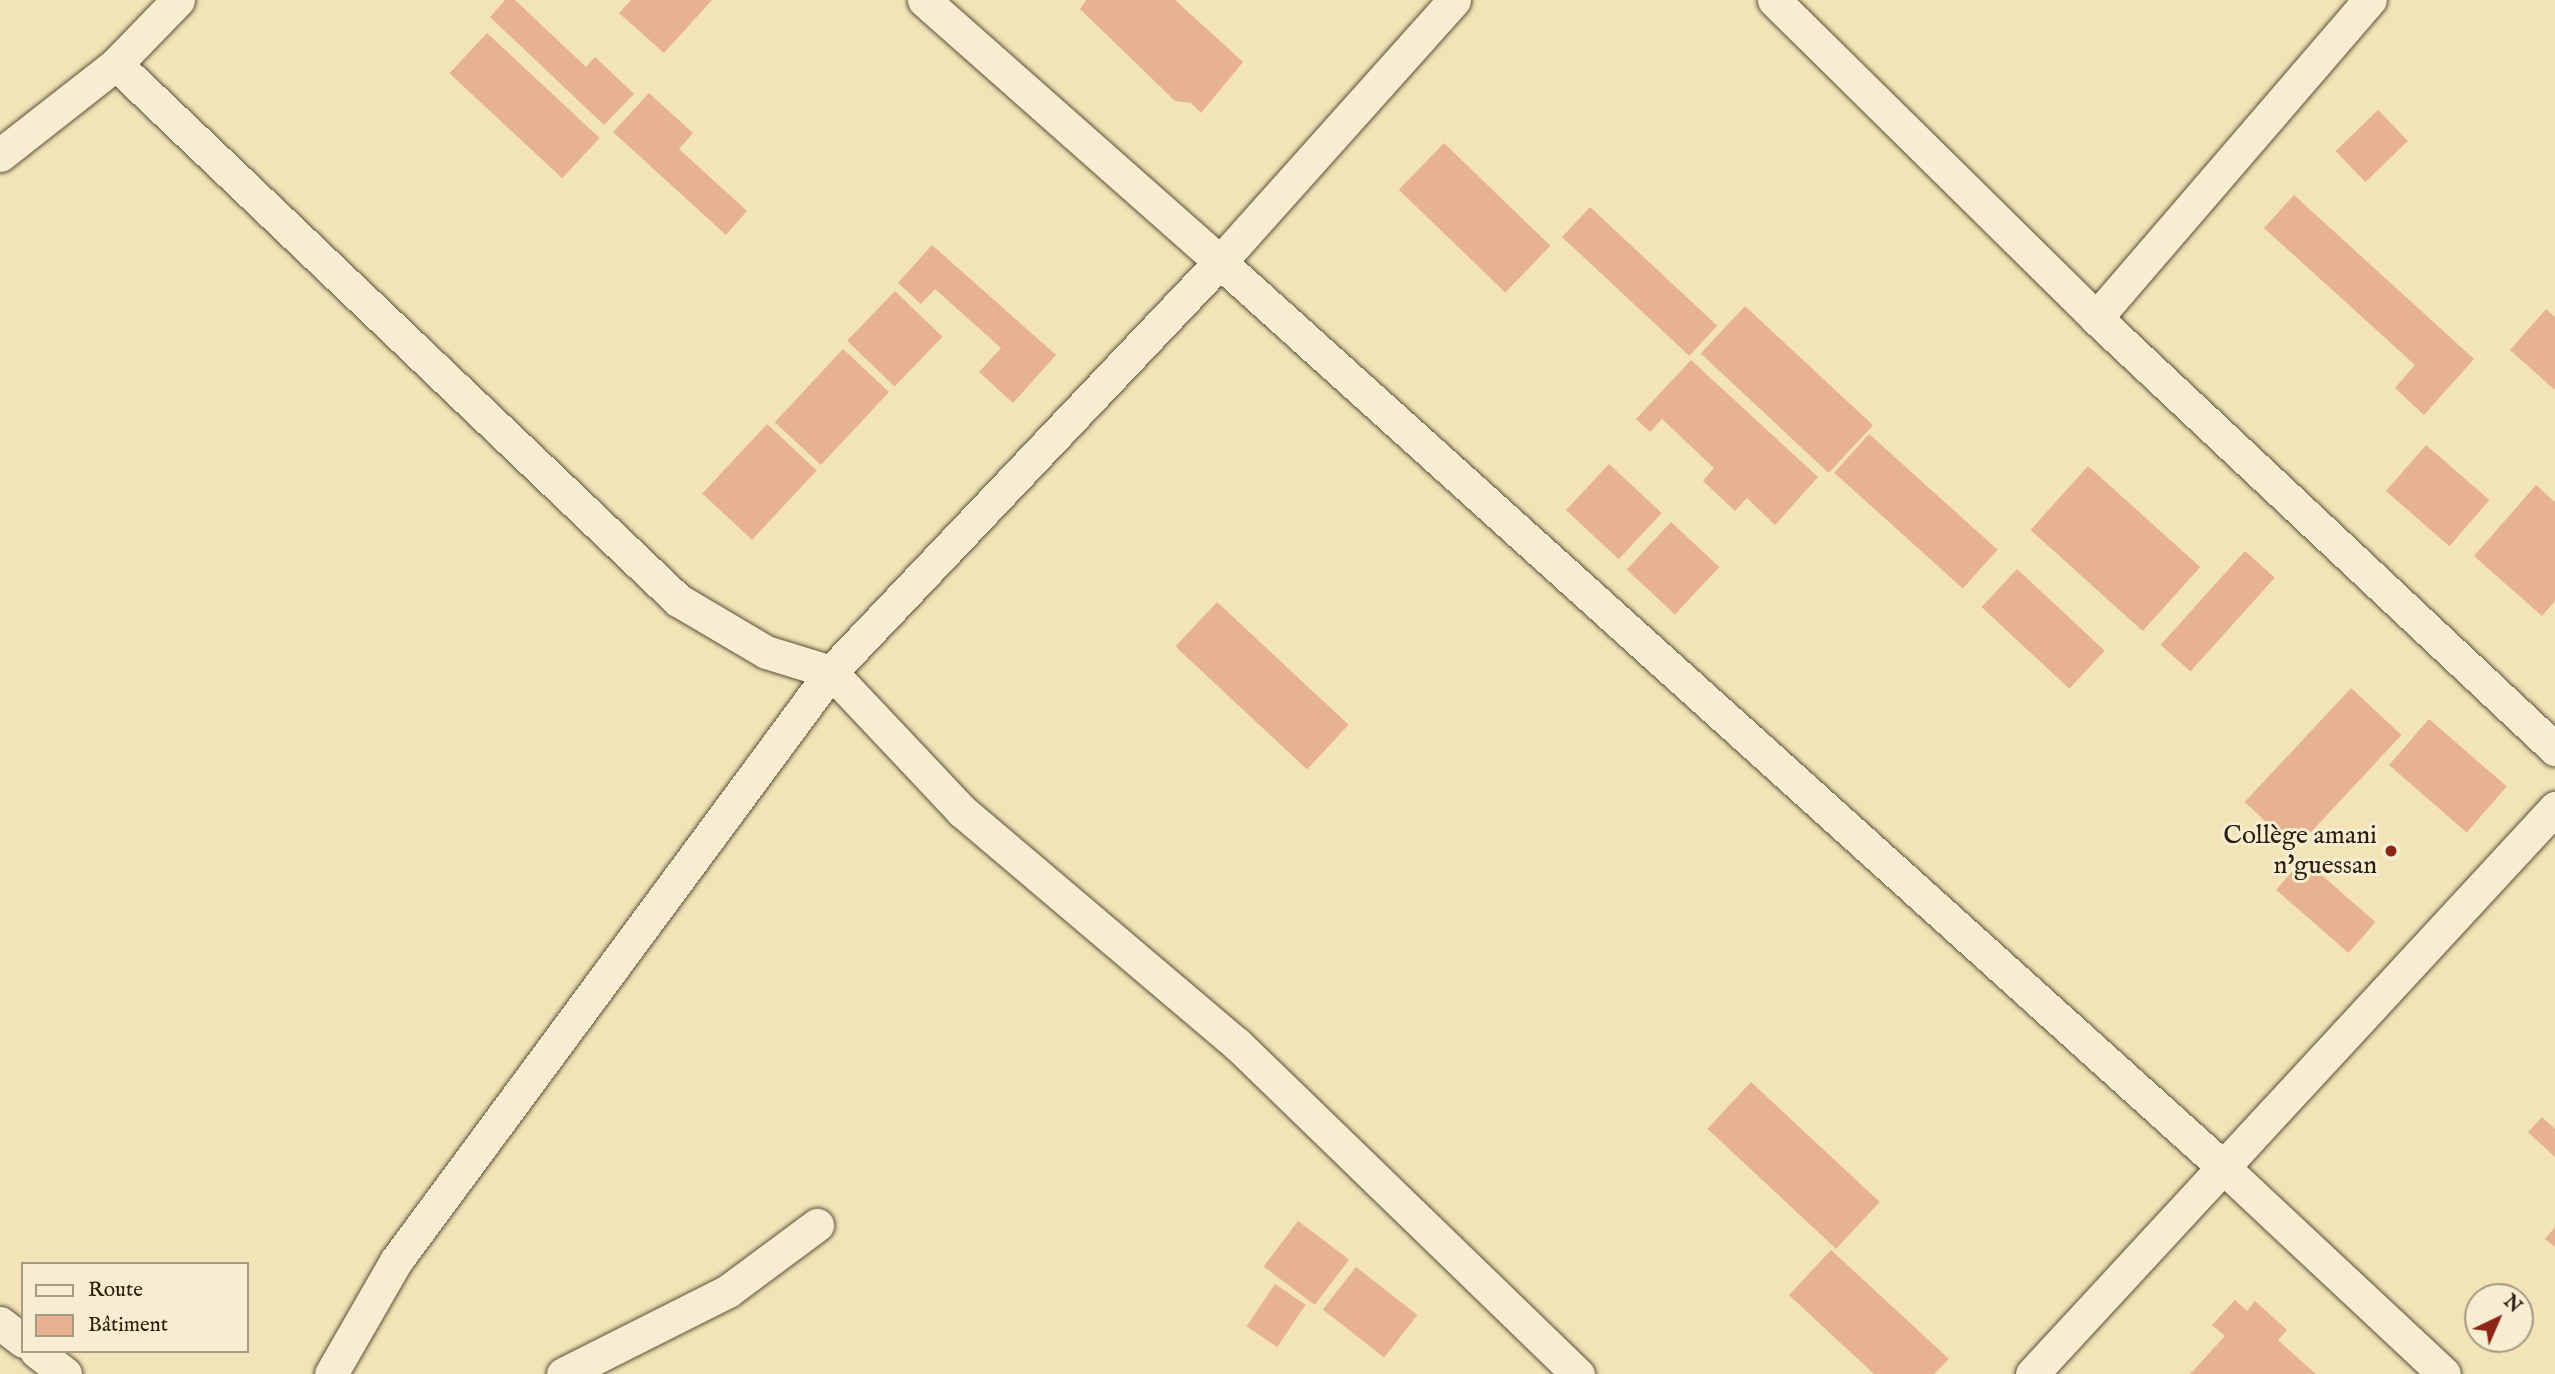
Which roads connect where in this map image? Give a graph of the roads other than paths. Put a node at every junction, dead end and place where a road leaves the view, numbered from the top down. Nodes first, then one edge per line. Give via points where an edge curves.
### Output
1 (178, 0) edge
2 (924, 0) edge
3 (1454, 0) edge
4 (1774, 0) edge
5 (2370, 0) edge
6 (116, 64) junction
7 (0, 155) edge
8 (1220, 262) junction
9 (2096, 318) junction
10 (831, 672) junction
11 (2555, 749) edge
12 (2555, 808) edge
13 (2224, 1168) junction
14 (817, 1225) dead end
15 (0, 1323) edge
16 (21, 1339) edge
17 (39, 1353) edge
18 (65, 1374) edge
19 (331, 1374) edge
20 (563, 1374) edge
21 (1578, 1374) edge
22 (2032, 1374) edge
23 (2444, 1374) edge

1 - 6 street
2 - 8 street
3 - 8 street
4 - 9 street
5 - 9 street
6 - 7 street
6 - 10 street via 678,600 765,652
8 - 10 street
8 - 13 street
9 - 11 street
10 - 19 street via 396,1261
10 - 21 street via 962,811 1237,1044
12 - 13 street
13 - 22 street
13 - 23 street
14 - 20 street via 728,1291
15 - 16 street
17 - 18 street

